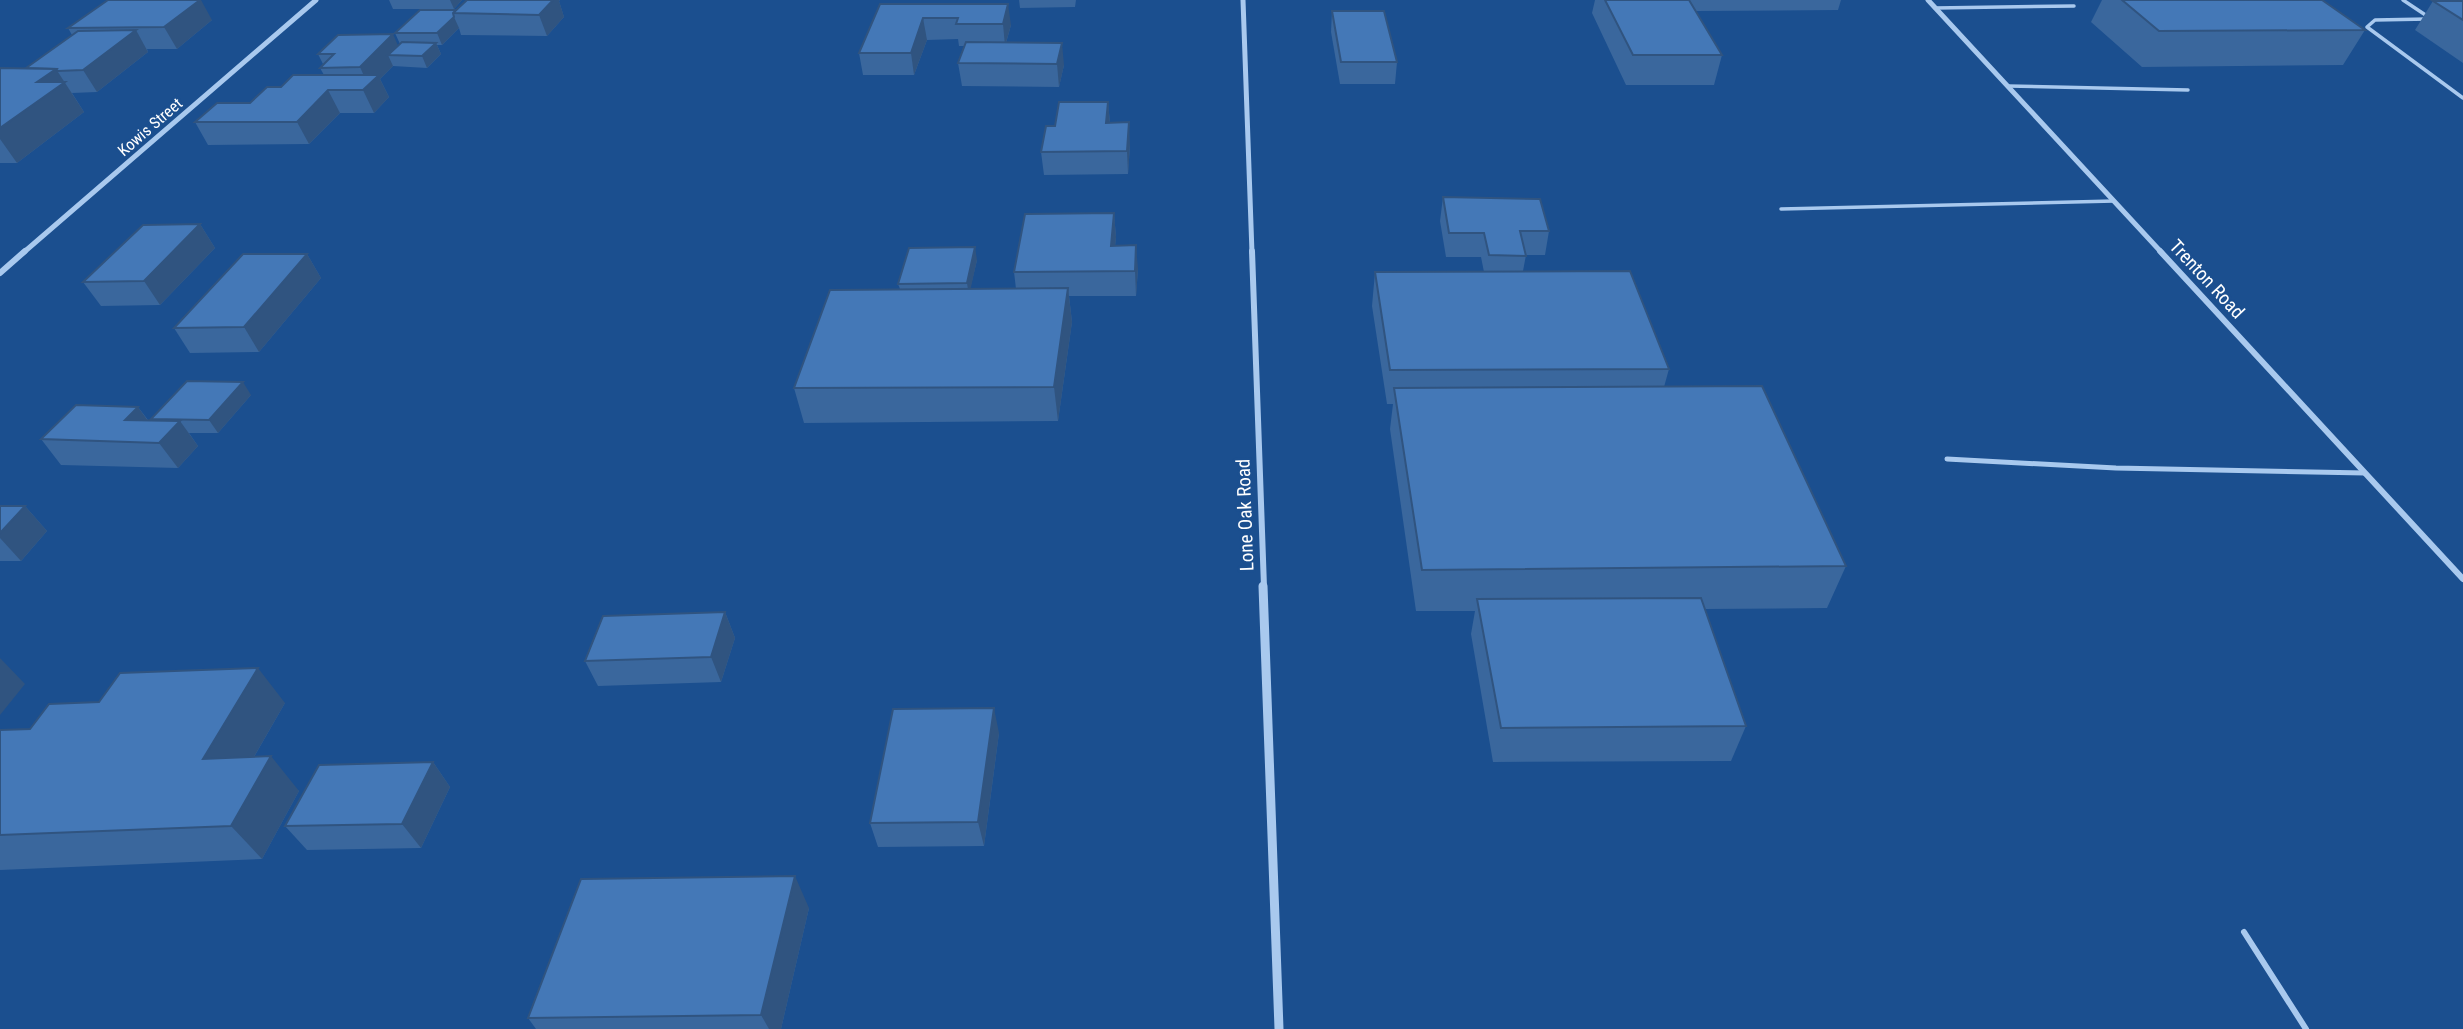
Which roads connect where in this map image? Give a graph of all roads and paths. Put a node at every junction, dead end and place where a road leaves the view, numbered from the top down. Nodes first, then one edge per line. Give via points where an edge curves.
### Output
1 (316, 0) edge
2 (1243, 0) edge
3 (1928, 0) edge
4 (2403, 0) edge
5 (2074, 6) dead end
6 (1935, 8) junction
7 (2008, 86) junction
8 (2188, 90) dead end
9 (2463, 98) edge
10 (2113, 201) junction
11 (1781, 209) dead end
12 (0, 274) edge
13 (1947, 459) dead end
14 (2365, 473) junction
15 (2463, 579) edge
16 (2244, 932) dead end
17 (1279, 1029) edge
18 (2306, 1029) edge

1 - 12 street, Kowis Street
2 - 17 street, Lone Oak Road
3 - 6 street, Trenton Road
4 - 9 lane via 2432,19 2375,20 2367,27
5 - 6 lane
6 - 7 street, Trenton Road
7 - 8 lane
7 - 10 street, Trenton Road
10 - 11 lane
10 - 14 street, Trenton Road
13 - 14 lane
14 - 15 street, Trenton Road
16 - 18 lane

